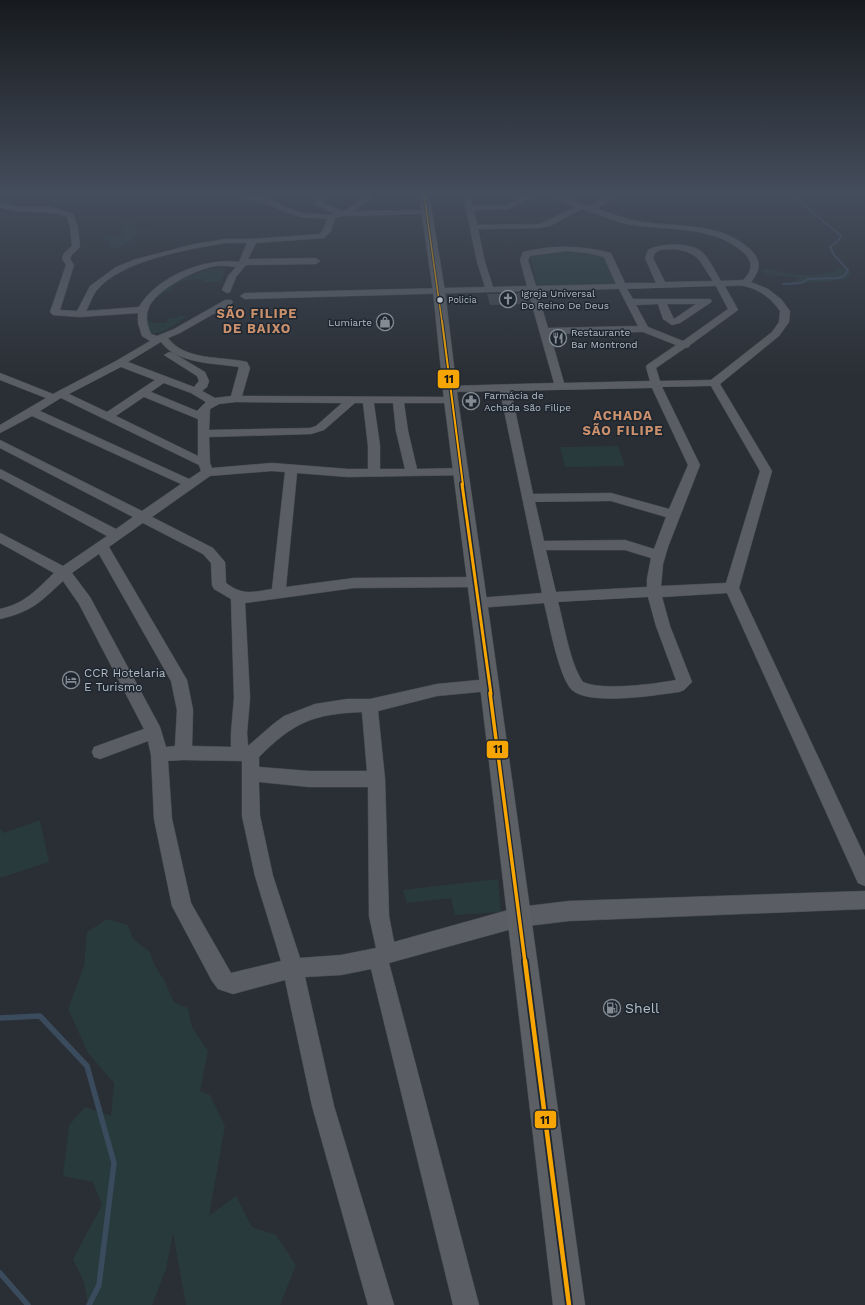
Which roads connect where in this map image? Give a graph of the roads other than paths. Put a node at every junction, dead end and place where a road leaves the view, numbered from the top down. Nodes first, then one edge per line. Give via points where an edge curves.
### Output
1 (67, 255) edge
2 (162, 255) edge
3 (245, 255) edge
4 (433, 255) edge
5 (480, 255) edge
6 (526, 255) edge
7 (608, 255) edge
8 (650, 255) edge
9 (700, 255) edge
10 (750, 255) edge
11 (316, 261) dead end
12 (241, 265) junction
13 (745, 283) junction
14 (719, 284) junction
15 (662, 286) junction
16 (622, 287) junction
17 (532, 288) junction
18 (439, 289) junction
19 (490, 290) junction
20 (239, 292) junction
21 (221, 298) junction
22 (631, 302) junction
23 (662, 302) dead end
24 (143, 310) junction
25 (80, 314) junction
26 (644, 329) junction
27 (544, 331) junction
28 (158, 340) junction
29 (685, 345) junction
30 (210, 360) junction
31 (120, 363) junction
32 (201, 374) junction
33 (0, 376) edge
34 (163, 379) junction
35 (714, 383) junction
36 (656, 385) junction
37 (560, 387) junction
38 (505, 388) junction
39 (195, 391) junction
40 (143, 392) junction
41 (450, 395) junction
42 (58, 396) junction
43 (236, 399) junction
44 (353, 399) junction
45 (368, 399) junction
46 (398, 400) junction
47 (212, 401) junction
48 (31, 411) junction
49 (107, 417) junction
50 (202, 417) junction
51 (0, 430) edge
52 (204, 434) junction
53 (0, 443) edge
54 (205, 467) junction
55 (292, 468) junction
56 (462, 472) junction
57 (0, 473) edge
58 (374, 473) junction
59 (413, 473) junction
60 (189, 483) junction
61 (529, 498) junction
62 (674, 514) junction
63 (141, 517) junction
64 (116, 534) junction
65 (0, 536) edge
66 (101, 545) junction
67 (539, 546) junction
68 (658, 555) junction
69 (64, 572) junction
70 (475, 582) junction
71 (732, 588) junction
72 (653, 591) junction
73 (279, 593) junction
74 (238, 597) junction
75 (550, 597) junction
76 (478, 603) junction
77 (1, 613) edge
78 (489, 685) junction
79 (370, 706) junction
80 (154, 732) junction
81 (100, 752) dead end
82 (183, 753) junction
83 (246, 754) junction
84 (159, 755) junction
85 (250, 774) junction
86 (376, 779) junction
87 (865, 877) edge
88 (865, 900) edge
89 (518, 917) junction
90 (382, 956) junction
91 (293, 968) junction
92 (381, 1305) edge
93 (466, 1305) edge
94 (569, 1305) edge

1 - 25 street via 66,259 70,265 55,312
2 - 25 street via 119,269 105,278 93,288
3 - 12 street
4 - 18 main road
5 - 19 street
6 - 17 street via 524,260
7 - 16 street
8 - 15 street via 649,258
9 - 14 street
10 - 13 street via 756,265
11 - 12 street
12 - 20 street
12 - 24 street via 209,265 178,278 157,292
13 - 14 street
13 - 35 street via 765,291 778,301 785,311 784,322 776,334
14 - 15 street
14 - 29 street via 734,310
15 - 16 street
16 - 17 street
16 - 22 street
17 - 19 street
17 - 27 street
18 - 19 street
18 - 20 street
18 - 41 main road
20 - 21 street
20 - 21 street via 236,301
21 - 28 street via 177,331
22 - 23 street
22 - 26 street
24 - 25 street
24 - 28 street via 142,322 147,336
26 - 27 street
26 - 29 street
27 - 37 street
28 - 30 street via 167,342 168,346 184,354
28 - 31 street
28 - 32 street via 177,358
29 - 36 street via 650,367
30 - 32 street
30 - 43 street via 243,364 245,368
31 - 34 street
31 - 42 street
32 - 39 street via 203,385
33 - 42 street
34 - 39 street
34 - 40 street
35 - 36 street
35 - 71 street via 766,471
36 - 37 street
36 - 62 street via 694,465
37 - 38 street
38 - 41 street
38 - 61 street
39 - 47 street
40 - 49 street
40 - 50 street
41 - 46 street
41 - 56 main road
42 - 48 street
42 - 49 street
43 - 44 street
43 - 47 street
44 - 45 street
44 - 52 street via 320,428 311,431
45 - 46 street
45 - 58 street via 374,446
46 - 59 street via 403,442 407,450 408,466
47 - 50 street via 205,407
48 - 51 street
48 - 60 street
49 - 54 street via 171,446
50 - 52 street
52 - 54 street
53 - 63 street
54 - 55 street
54 - 60 street
55 - 58 street
55 - 73 street
56 - 59 street
56 - 70 main road
57 - 64 street
58 - 59 street
60 - 63 street
61 - 62 street via 611,497
61 - 67 street
62 - 68 street
63 - 64 street
63 - 74 street via 208,551 218,562 219,585
64 - 66 street
65 - 69 street
66 - 69 street
66 - 82 street via 180,680 185,710
67 - 68 street via 625,545
67 - 75 street
68 - 72 street via 653,576
69 - 77 street via 29,604 17,610
69 - 80 street via 85,601
70 - 73 street via 354,583
70 - 76 main road
71 - 72 street
71 - 87 street
72 - 75 street
72 - 75 street via 684,682 680,686 601,692 587,691 578,686 565,657
73 - 74 street
74 - 83 street via 242,698 239,733
75 - 76 street
76 - 78 main road
78 - 79 street via 437,690
78 - 89 main road
79 - 83 street via 335,706 305,713 278,728
79 - 86 street
80 - 81 street
80 - 84 street
82 - 83 street
82 - 84 street
83 - 85 street
84 - 91 street via 163,819 182,906 219,974 225,982 233,984
85 - 86 street via 309,779
85 - 91 street via 251,816 264,876
86 - 90 street
88 - 89 street via 569,911
89 - 90 street
89 - 94 main road
90 - 91 street via 342,965
90 - 93 street
91 - 92 street via 323,1106

